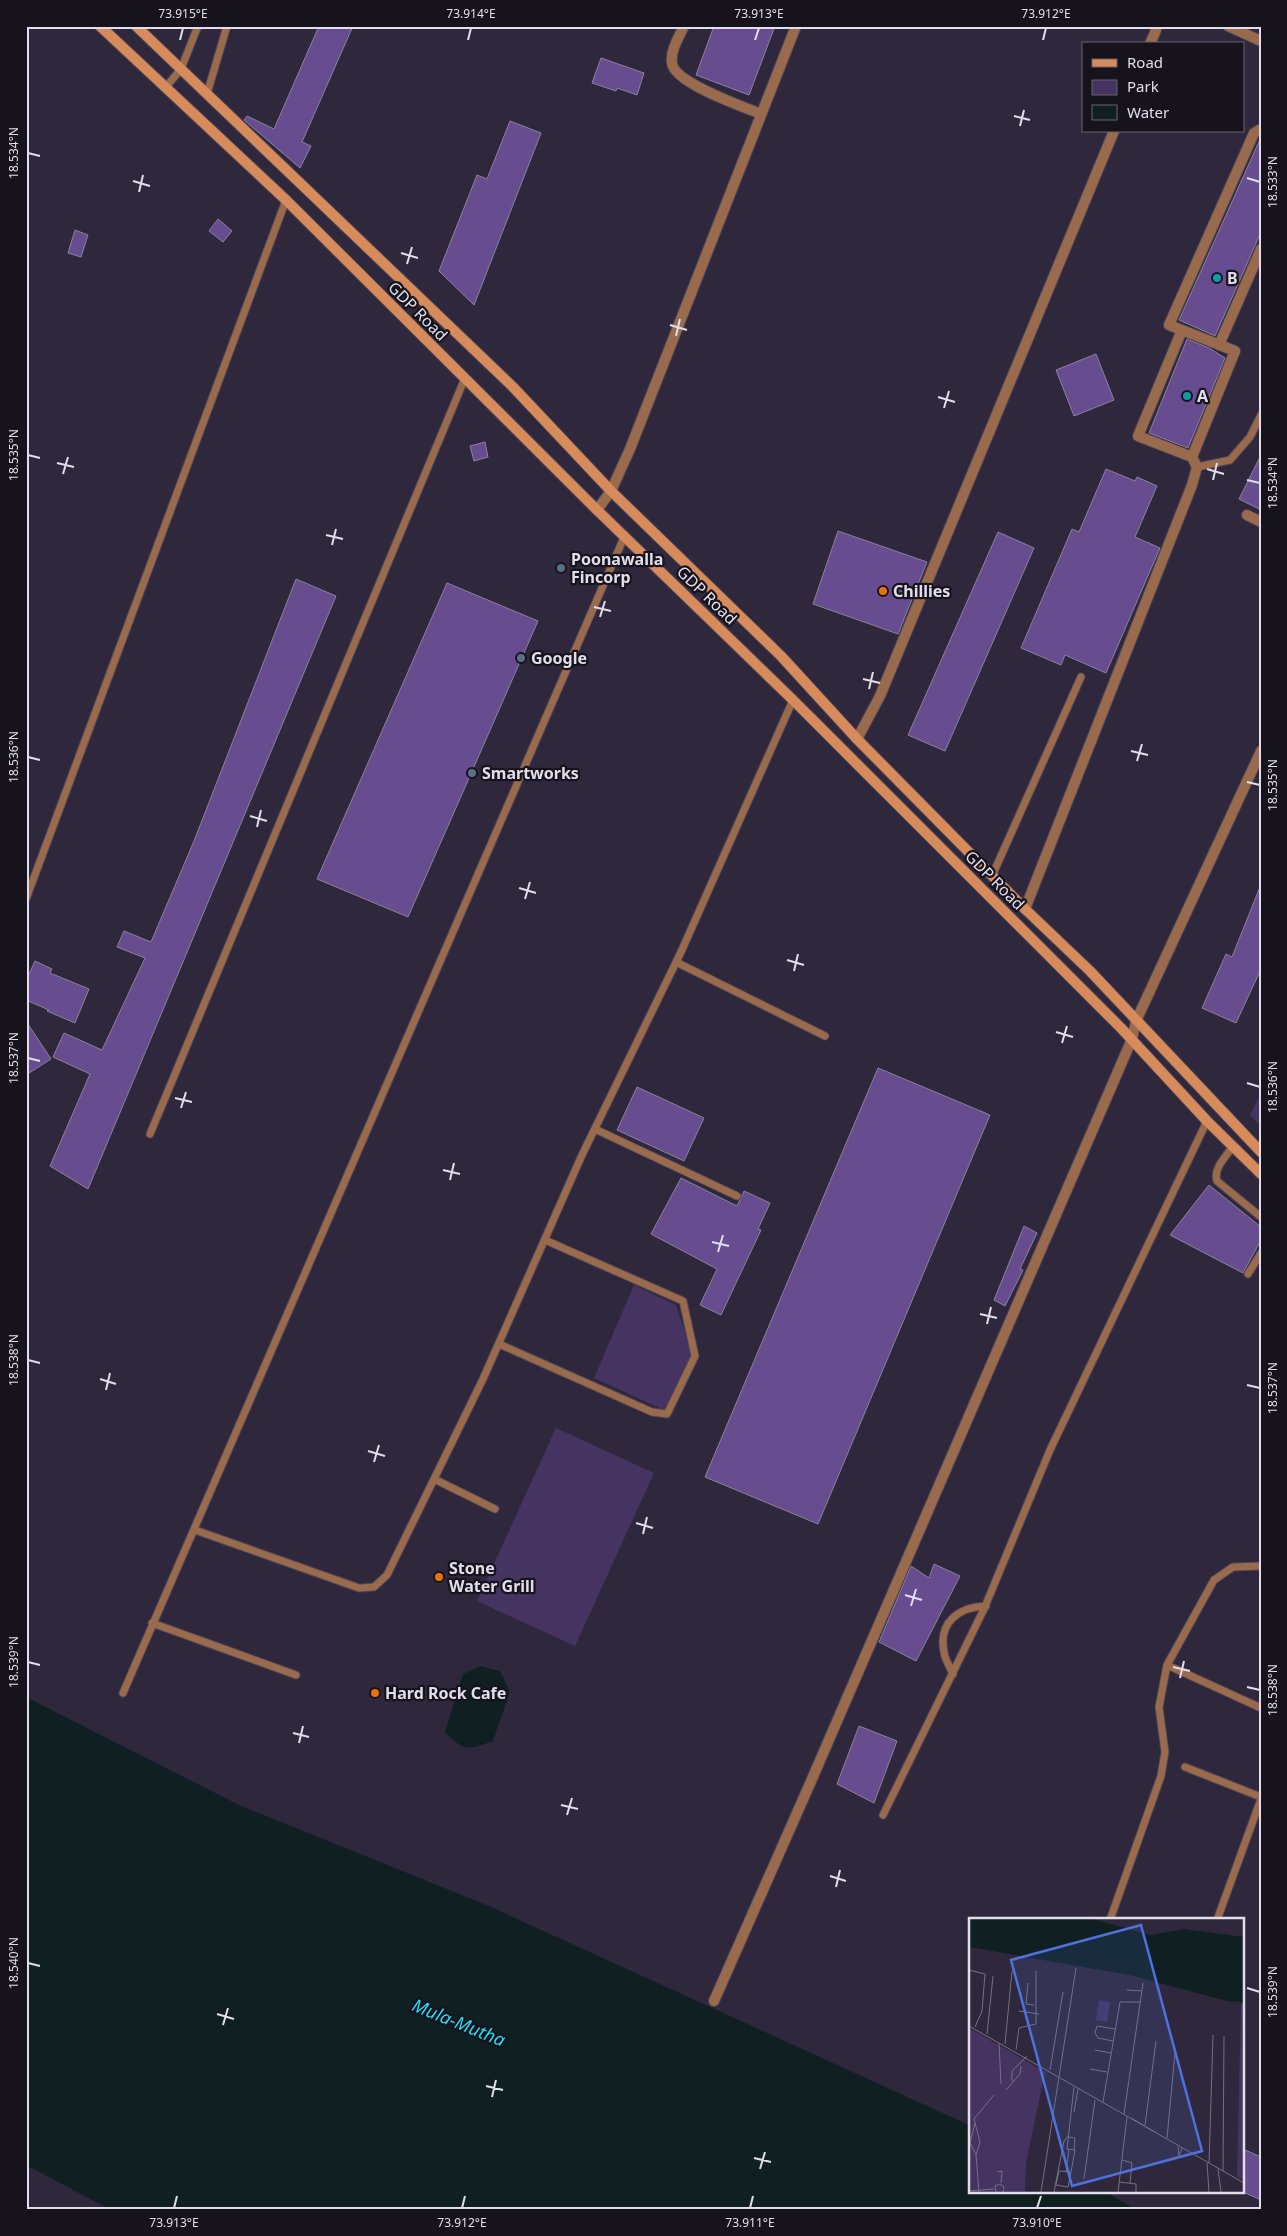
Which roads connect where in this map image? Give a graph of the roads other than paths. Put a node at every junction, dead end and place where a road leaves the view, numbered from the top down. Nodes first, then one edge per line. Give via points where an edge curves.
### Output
1 (100, 26) edge
2 (136, 26) edge
3 (198, 26) edge
4 (226, 26) edge
5 (684, 26) edge
6 (796, 26) edge
7 (1228, 26) edge
8 (1156, 30) dead end
9 (1261, 41) edge
10 (1151, 42) edge
11 (181, 69) junction
12 (164, 88) junction
13 (207, 94) junction
14 (761, 114) junction
15 (1261, 129) edge
16 (1114, 132) edge
17 (286, 200) junction
18 (1261, 249) edge
19 (1182, 330) junction
20 (1219, 345) junction
21 (465, 378) junction
22 (1261, 414) edge
23 (1192, 457) junction
24 (1198, 467) junction
25 (611, 491) junction
26 (597, 510) junction
27 (1247, 515) dead end
28 (1261, 522) edge
29 (625, 535) junction
30 (1081, 676) dead end
31 (793, 700) junction
32 (857, 739) junction
33 (1261, 751) edge
34 (992, 876) junction
35 (26, 899) edge
36 (1024, 909) junction
37 (676, 962) junction
38 (1136, 1021) junction
39 (824, 1036) dead end
40 (1132, 1039) junction
41 (1207, 1121) junction
42 (595, 1129) junction
43 (150, 1134) dead end
44 (1233, 1146) junction
45 (1261, 1152) edge
46 (1261, 1174) edge
47 (737, 1196) dead end
48 (1261, 1217) edge
49 (544, 1240) junction
50 (1261, 1253) edge
51 (1248, 1274) dead end
52 (498, 1344) junction
53 (434, 1479) junction
54 (495, 1509) dead end
55 (195, 1530) junction
56 (1261, 1566) edge
57 (986, 1606) junction
58 (152, 1623) junction
59 (1166, 1665) junction
60 (953, 1674) junction
61 (296, 1675) dead end
62 (123, 1693) dead end
63 (1261, 1708) edge
64 (1185, 1767) dead end
65 (1261, 1798) edge
66 (883, 1815) dead end
67 (1111, 1918) edge
68 (1218, 1918) edge
69 (714, 2000) dead end

1 - 12 main road, GDP Road
2 - 11 main road, GDP Road
3 - 11 lane
4 - 13 lane
5 - 14 street via 673,51 671,61 674,70 685,80
6 - 14 street
7 - 9 street
8 - 10 street
11 - 12 lane
11 - 13 main road, GDP Road
12 - 17 main road, GDP Road
13 - 25 main road, GDP Road via 513,387
14 - 25 street
15 - 19 street via 1254,133 1168,325
16 - 32 street via 884,687
17 - 21 main road, GDP Road
17 - 35 lane
18 - 20 street
19 - 20 street
19 - 23 street via 1138,436
20 - 23 street via 1236,351
21 - 26 main road, GDP Road
21 - 43 lane
22 - 24 lane via 1250,437 1230,460
23 - 24 street
24 - 36 street
25 - 26 street
25 - 32 main road, GDP Road via 781,656
26 - 29 main road, GDP Road
27 - 28 street
29 - 31 main road, GDP Road
29 - 55 lane
30 - 34 lane
31 - 37 lane
31 - 40 main road, GDP Road
32 - 34 main road, GDP Road
33 - 38 street
34 - 36 main road, GDP Road
36 - 38 main road, GDP Road
37 - 39 lane
37 - 42 lane
38 - 40 street
38 - 45 main road, GDP Road
40 - 41 main road, GDP Road
40 - 69 street
41 - 44 main road, GDP Road
41 - 57 lane via 1050,1450
42 - 47 lane
42 - 49 lane
44 - 46 main road, GDP Road
44 - 48 lane via 1217,1169 1217,1181
49 - 52 lane
49 - 52 lane via 683,1301 695,1356 667,1414 663,1414
50 - 51 lane
52 - 53 lane
53 - 54 lane
53 - 55 lane via 387,1575 374,1586 359,1588
55 - 58 lane
56 - 59 lane via 1233,1567 1214,1580
57 - 60 lane
57 - 60 lane via 961,1610 948,1625 943,1644
58 - 61 lane
58 - 62 lane
59 - 63 lane
59 - 67 lane via 1159,1707 1164,1752 1161,1776
60 - 66 lane
64 - 65 lane
65 - 68 lane

